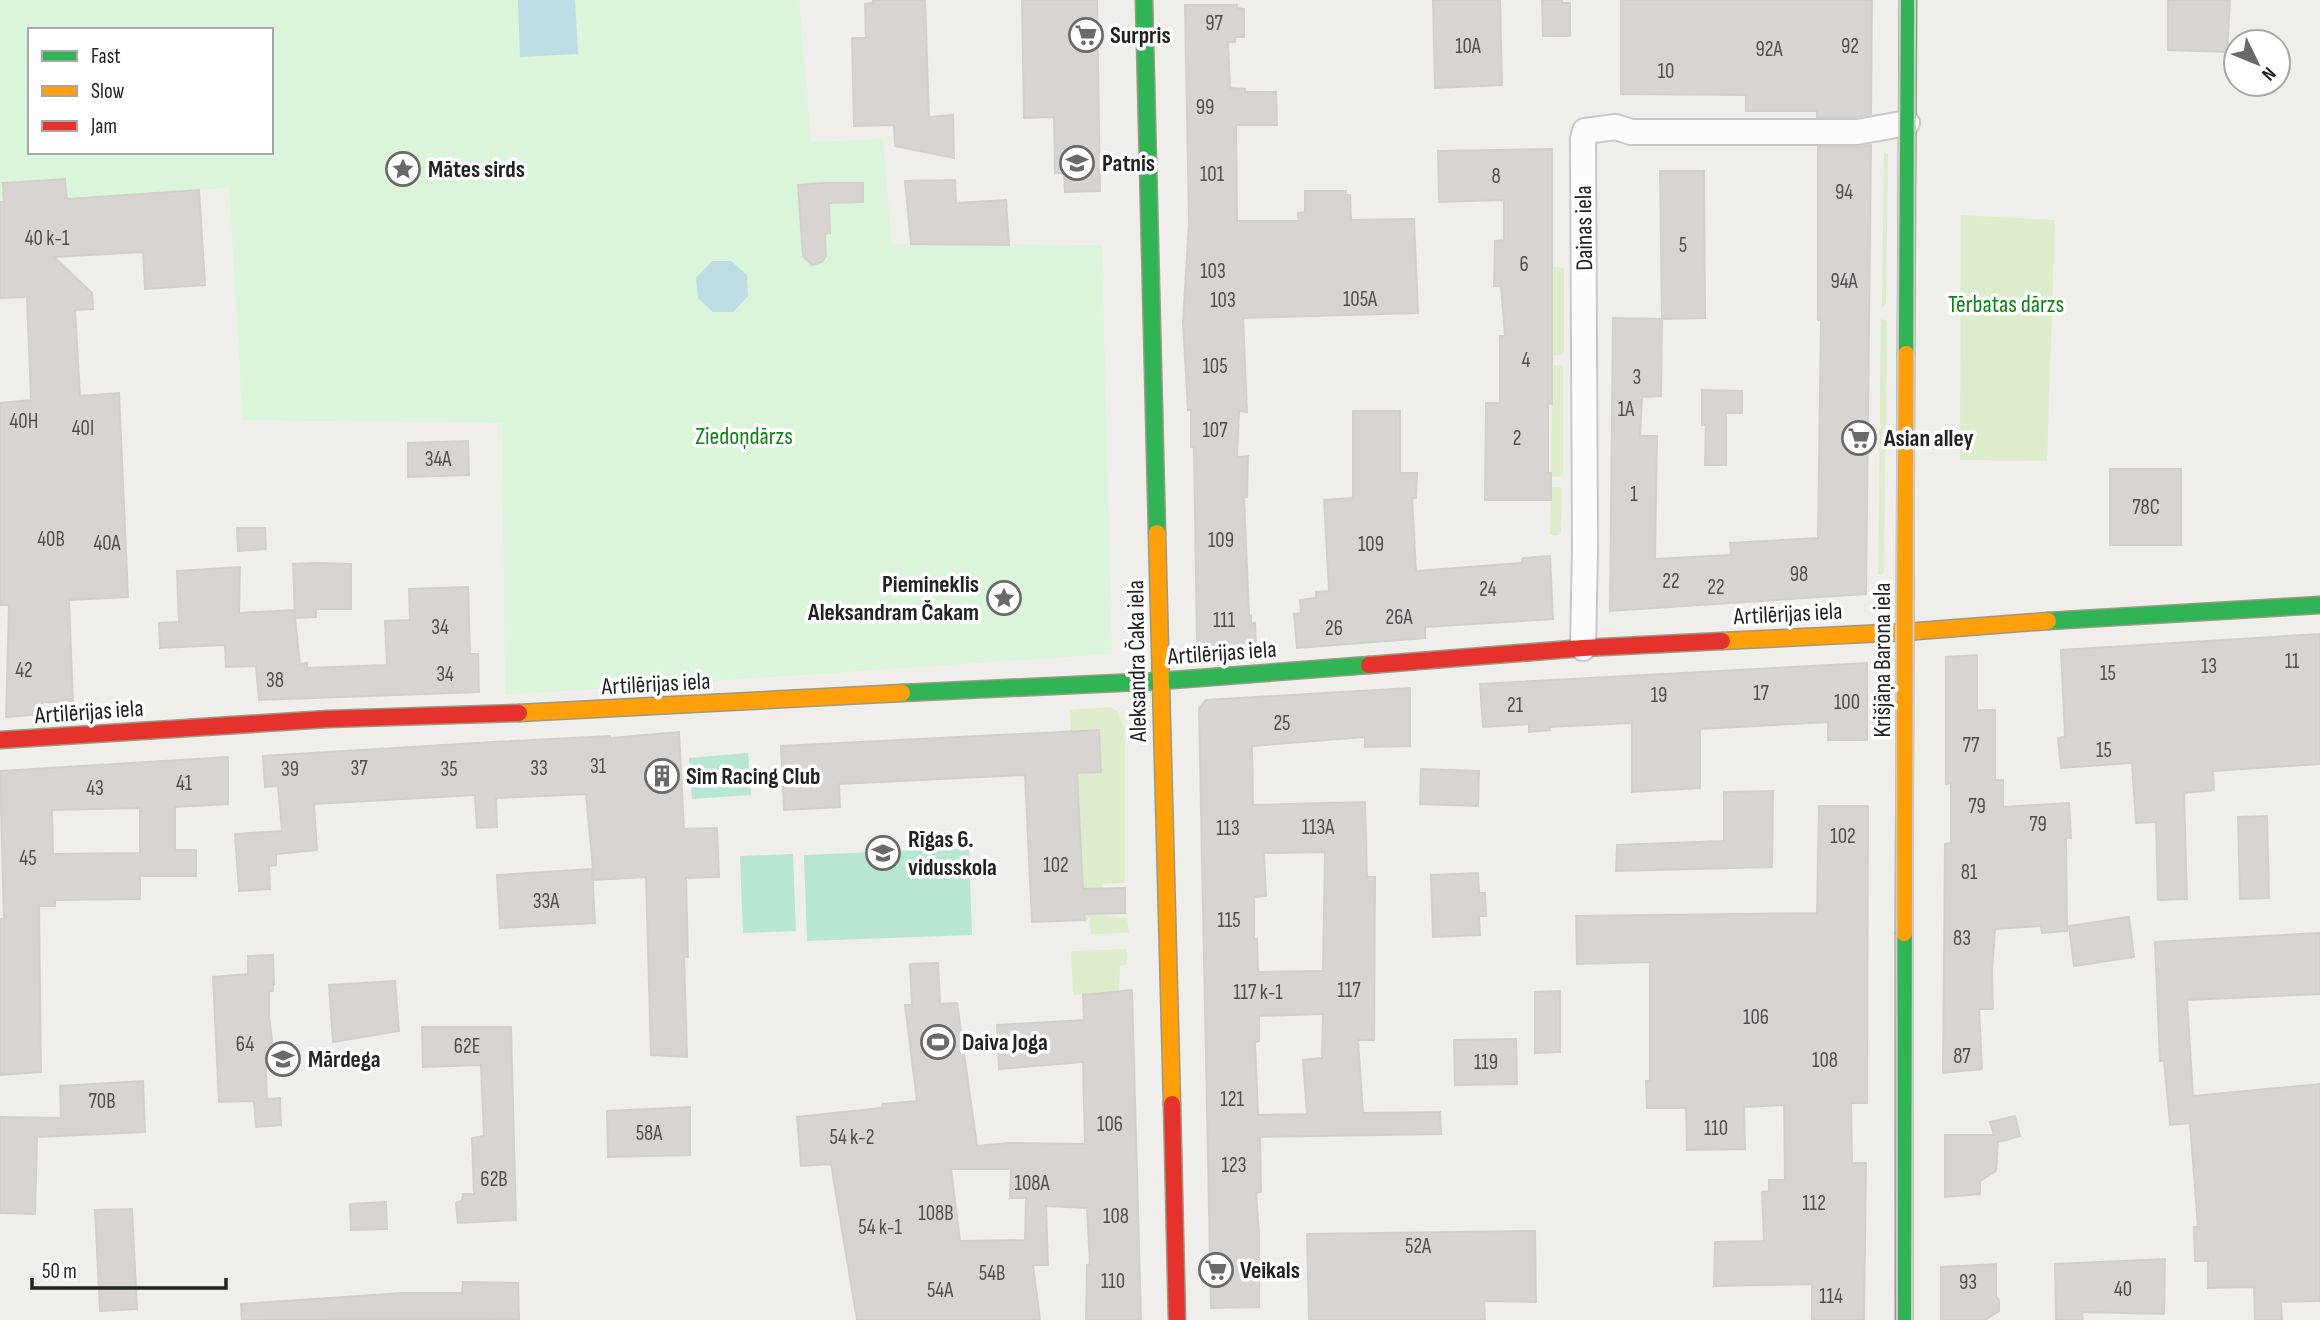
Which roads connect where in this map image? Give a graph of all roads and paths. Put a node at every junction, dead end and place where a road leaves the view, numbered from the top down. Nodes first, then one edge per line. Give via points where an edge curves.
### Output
1 (1144, 0) edge
2 (1908, 0) edge
3 (1907, 123) junction
4 (2320, 605) edge
5 (1905, 632) junction
6 (1583, 648) junction
7 (1160, 681) junction
8 (0, 740) edge
9 (1177, 1320) edge
10 (1904, 1320) edge

1 - 7 street, Aleksandra Čaka iela
2 - 3 street, Krišjāņa Barona iela
3 - 5 street, Krišjāņa Barona iela
3 - 6 street, Dainas iela via 1857,132 1632,132 1616,127 1585,131
4 - 5 street, Artilērijas iela
5 - 6 street, Artilērijas iela
5 - 10 street, Krišjāņa Barona iela
6 - 7 street, Artilērijas iela
7 - 8 street, Artilērijas iela via 328,719
7 - 9 street, Aleksandra Čaka iela

